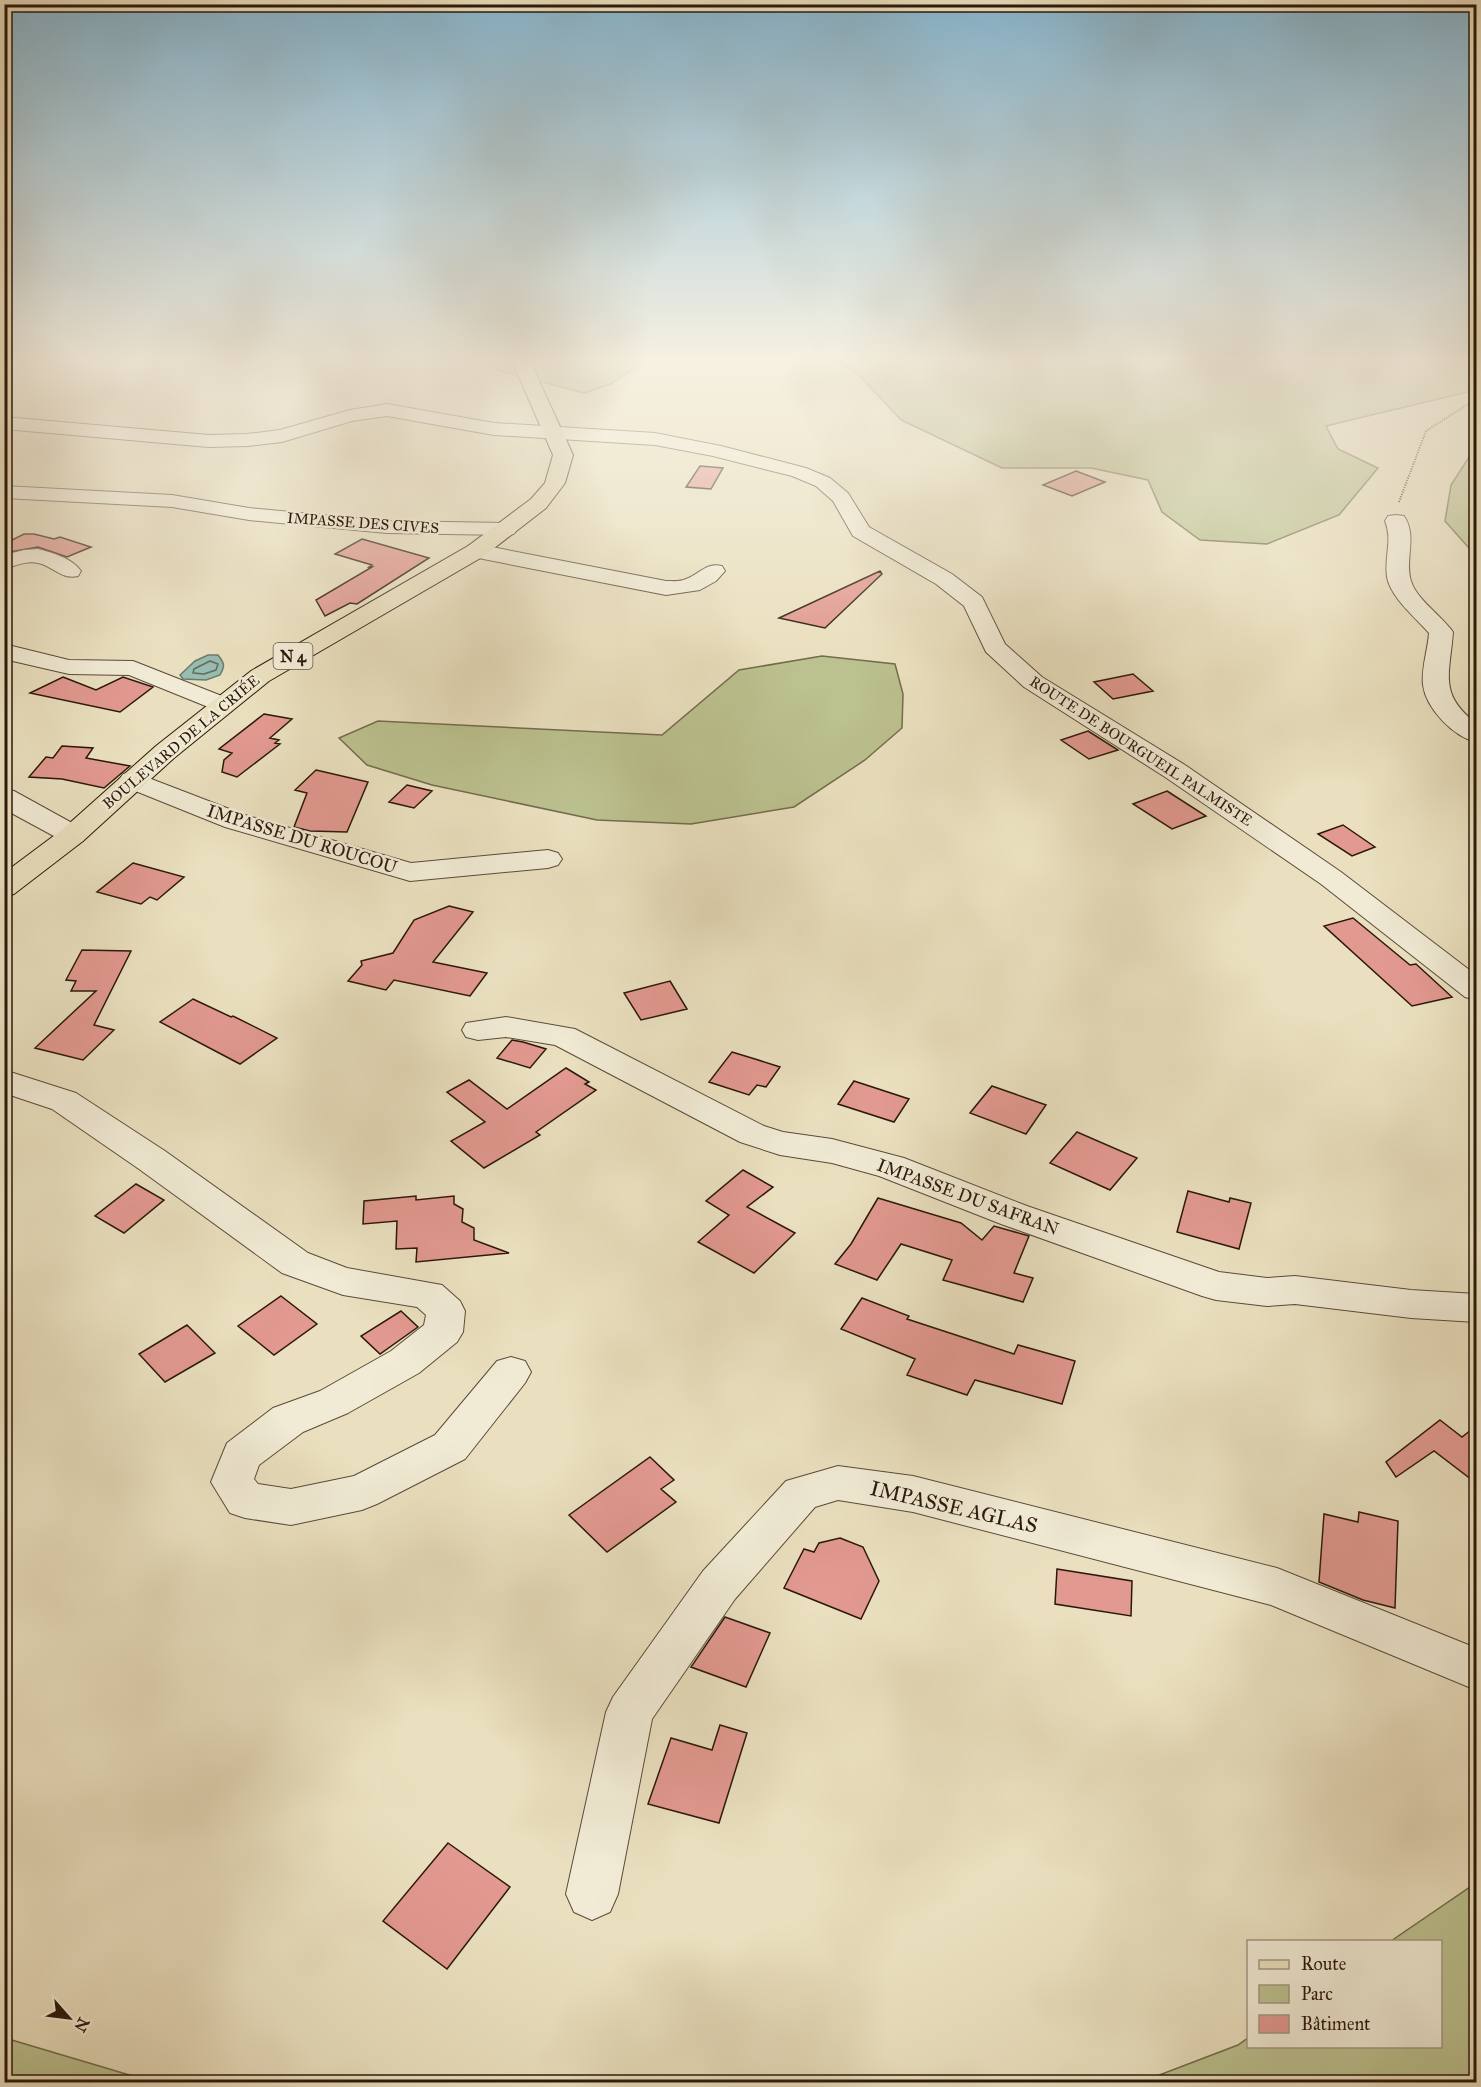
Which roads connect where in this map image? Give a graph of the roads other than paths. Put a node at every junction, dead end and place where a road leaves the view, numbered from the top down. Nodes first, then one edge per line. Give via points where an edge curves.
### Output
1 (562, 458) edge
2 (747, 458) edge
3 (4, 492) edge
4 (1396, 521) road end
5 (506, 529) junction
6 (476, 550) junction
7 (4, 562) edge
8 (69, 571) dead end
9 (714, 571) dead end
10 (4, 651) edge
11 (223, 705) junction
12 (1476, 734) edge
13 (133, 780) junction
14 (4, 797) edge
15 (73, 835) junction
16 (548, 858) dead end
17 (4, 888) edge
18 (1476, 990) edge
19 (478, 1030) dead end
20 (4, 1081) edge
21 (1476, 1308) edge
22 (511, 1372) dead end
23 (1476, 1669) edge
24 (592, 1894) dead end

1 - 5 main road, BOULEVARD DE LA CRIÉE / N 4 via 552,488
2 - 18 street, ROUTE DE BOURGUEIL PALMISTE via 823,482 841,497 861,531 944,579 974,602 995,647 1033,682 1175,771 1331,878
3 - 5 street, IMPASSE DES CIVES via 172,501 258,515 387,527
4 - 12 street via 1402,532 1401,585 1441,632 1434,682 1444,707
5 - 6 main road, BOULEVARD DE LA CRIÉE / N 4
6 - 9 street via 666,588 687,588
6 - 11 main road, BOULEVARD DE LA CRIÉE / N 4 via 260,676
7 - 8 street via 27,554 46,556
10 - 11 street via 69,667 133,668
11 - 13 main road, BOULEVARD DE LA CRIÉE / N 4
13 - 15 main road, BOULEVARD DE LA CRIÉE / N 4
13 - 16 street, IMPASSE DU ROUCOU via 235,821 410,872
14 - 15 street
15 - 17 main road, BOULEVARD DE LA CRIÉE / N 4
19 - 21 street, IMPASSE DU SAFRAN via 506,1027 563,1036 752,1134 891,1167 1216,1286
20 - 22 street via 64,1101 295,1263 343,1281 428,1295 446,1311 443,1332 405,1362 334,1402 288,1420 242,1455 232,1482 245,1500 291,1507 362,1492 450,1447
23 - 24 street, IMPASSE AGLAS via 1277,1587 913,1494 838,1483 801,1493 719,1585 630,1712

